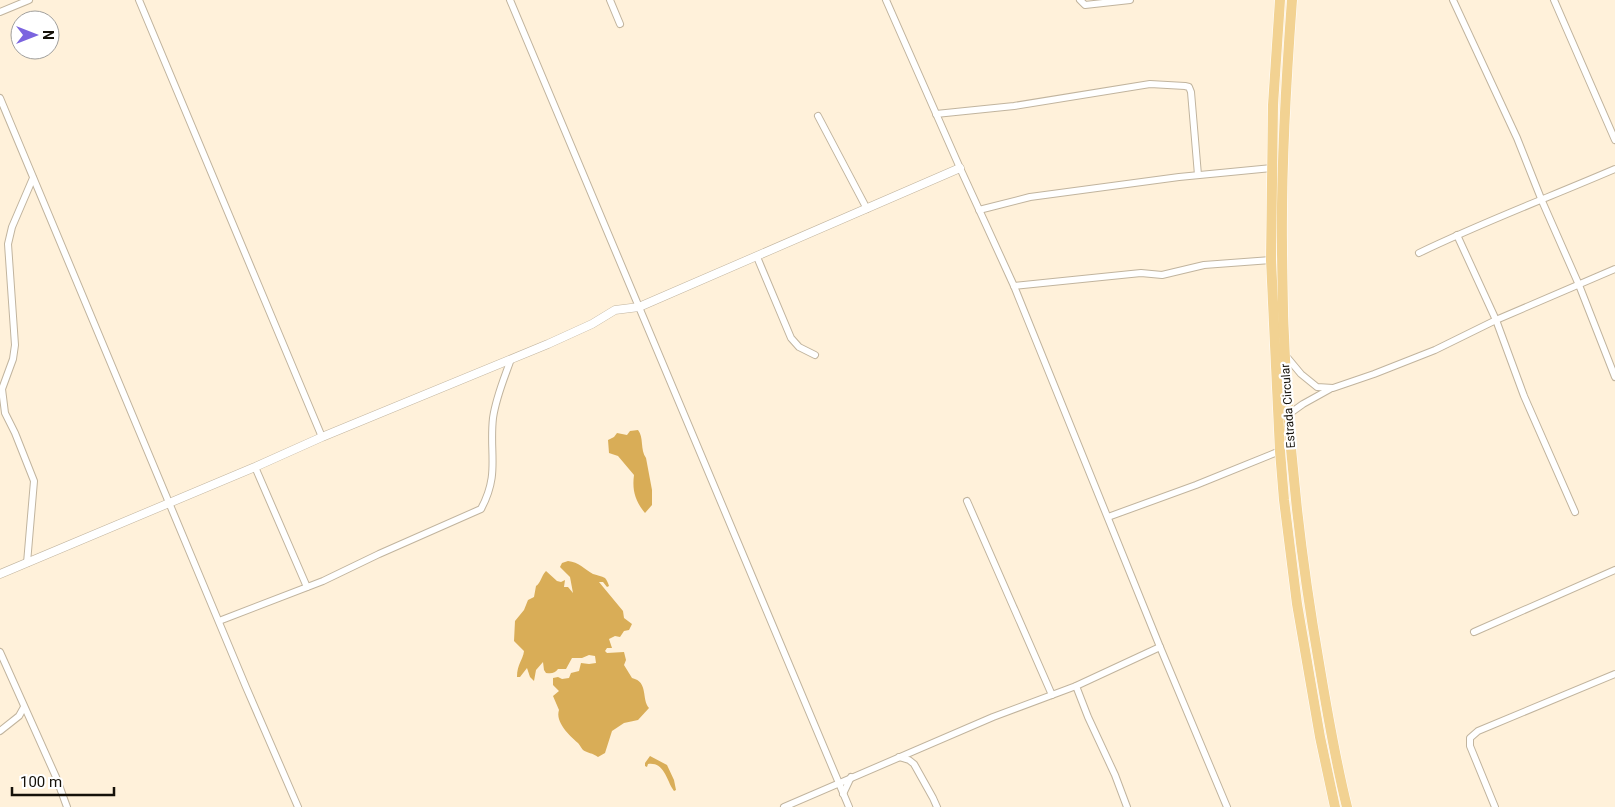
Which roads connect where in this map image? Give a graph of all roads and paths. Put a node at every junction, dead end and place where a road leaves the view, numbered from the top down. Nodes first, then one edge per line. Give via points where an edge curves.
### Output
1 (6, 0) edge
2 (29, 0) edge
3 (139, 0) edge
4 (510, 0) edge
5 (610, 0) edge
6 (886, 0) edge
7 (1080, 0) edge
8 (1130, 0) edge
9 (1280, 0) edge
10 (1292, 0) edge
11 (1453, 0) edge
12 (1554, 0) edge
13 (9, 8) junction
14 (0, 12) edge
15 (620, 24) dead end
16 (0, 98) edge
17 (936, 114) junction
18 (818, 116) dead end
19 (1615, 140) edge
20 (960, 168) junction
21 (1272, 168) junction
22 (1615, 169) edge
23 (1198, 175) junction
24 (33, 178) junction
25 (1542, 201) junction
26 (867, 209) junction
27 (979, 210) junction
28 (1457, 235) junction
29 (1419, 253) dead end
30 (756, 257) junction
31 (1271, 260) junction
32 (1615, 269) edge
33 (1579, 285) junction
34 (1014, 286) junction
35 (639, 307) junction
36 (1496, 320) junction
37 (815, 355) dead end
38 (1285, 355) junction
39 (512, 359) junction
40 (1613, 369) edge
41 (1615, 377) edge
42 (1333, 388) junction
43 (1289, 414) junction
44 (322, 437) junction
45 (1280, 451) junction
46 (255, 467) junction
47 (967, 501) dead end
48 (169, 502) junction
49 (1575, 512) dead end
50 (1108, 517) junction
51 (27, 563) junction
52 (1615, 570) edge
53 (0, 574) edge
54 (307, 587) junction
55 (219, 621) junction
56 (1474, 632) dead end
57 (1160, 647) junction
58 (0, 652) edge
59 (1615, 674) edge
60 (1076, 686) junction
61 (1052, 695) junction
62 (24, 707) junction
63 (0, 731) edge
64 (899, 757) junction
65 (851, 778) junction
66 (838, 784) junction
67 (843, 794) junction
68 (66, 807) edge
69 (298, 807) edge
70 (784, 807) edge
71 (849, 807) edge
72 (937, 807) edge
73 (1127, 807) edge
74 (1227, 807) edge
75 (1334, 807) edge
76 (1347, 807) edge
77 (1495, 807) edge

1 - 13 street
2 - 13 street
3 - 44 street
4 - 35 street
5 - 15 street
6 - 17 street
7 - 8 street via 1085,4
9 - 21 main road, Estrada Circular
10 - 38 main road, Estrada Circular via 1284,105 1282,244
11 - 25 street via 1517,138
12 - 19 street
13 - 14 street
16 - 24 street
17 - 20 street
17 - 23 street via 1014,106 1150,84 1185,86 1191,92
18 - 26 street
20 - 26 street
20 - 27 street
21 - 23 street
21 - 31 main road, Estrada Circular
22 - 25 street
23 - 27 street via 1030,197
24 - 48 street
24 - 51 street via 8,244 15,345 2,389 5,414 34,481
25 - 28 street
25 - 33 street
26 - 30 street
27 - 34 street
28 - 29 street
28 - 36 street
30 - 35 street
30 - 37 street via 791,338 799,347
31 - 34 street via 1204,265 1162,275 1140,273
31 - 45 main road, Estrada Circular
32 - 33 street
33 - 36 street
33 - 40 street
34 - 50 street
35 - 39 street via 615,310 592,324
35 - 66 street
36 - 42 street via 1410,361
36 - 49 street via 1524,396
38 - 42 street via 1317,387
38 - 43 main road, Estrada Circular
39 - 44 street
39 - 54 street via 498,393 493,419 491,485 481,509
40 - 41 street
42 - 43 street
43 - 76 main road, Estrada Circular via 1309,604
44 - 46 street
45 - 50 street
45 - 75 main road, Estrada Circular via 1297,604
46 - 48 street
46 - 54 street
47 - 61 street
48 - 51 street
48 - 55 street
50 - 57 street
51 - 53 street
52 - 56 street
54 - 55 street
55 - 69 street
57 - 60 street
57 - 74 street
58 - 62 street
59 - 77 street via 1470,738 1470,746
60 - 61 street
60 - 73 street
61 - 64 street
62 - 63 street via 19,716
62 - 68 street
64 - 65 street
64 - 72 street via 914,764
65 - 66 street
65 - 67 street
66 - 67 street
66 - 70 street
67 - 71 street

